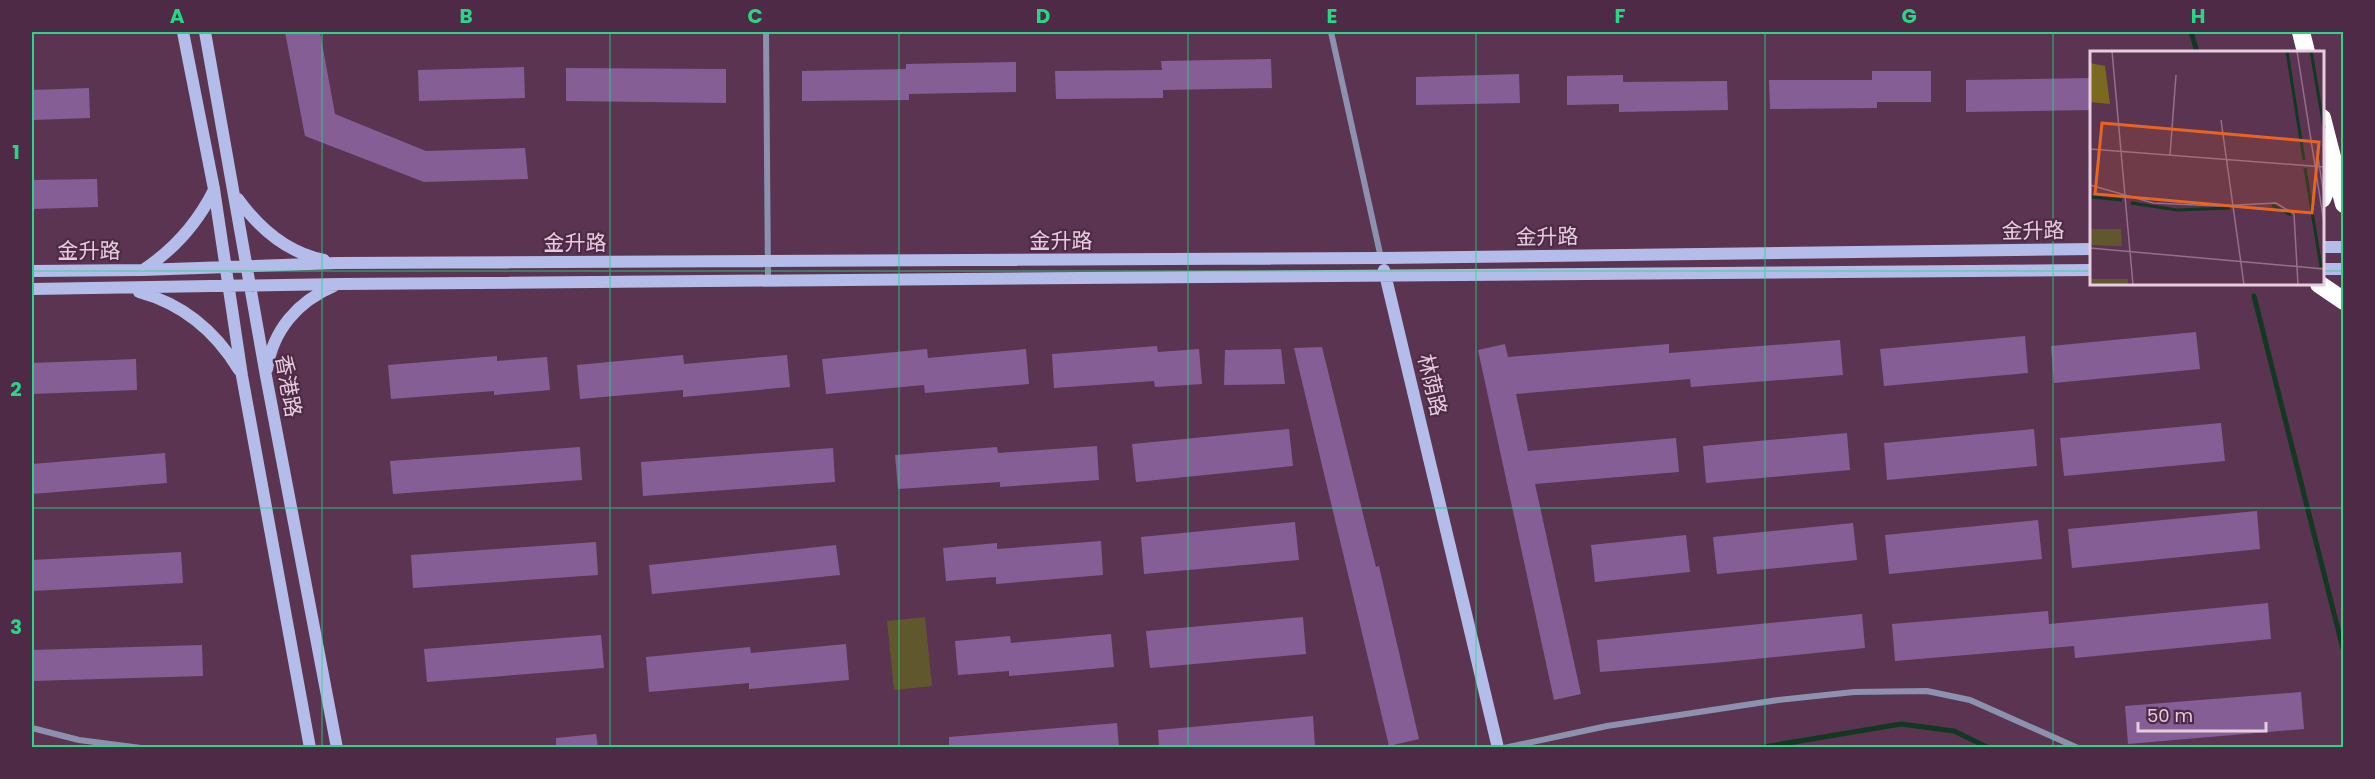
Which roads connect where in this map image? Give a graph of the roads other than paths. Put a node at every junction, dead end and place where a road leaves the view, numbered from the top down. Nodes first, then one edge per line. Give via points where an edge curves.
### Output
1 (183, 32) edge
2 (205, 32) edge
3 (765, 32) edge
4 (1331, 32) edge
5 (2301, 32) edge
6 (2306, 51) edge
7 (2324, 126) edge
8 (2333, 160) junction
9 (214, 189) junction
10 (2324, 194) edge
11 (235, 196) junction
12 (2343, 204) edge
13 (2324, 247) edge
14 (2343, 248) edge
15 (2090, 249) edge
16 (1382, 258) junction
17 (768, 262) junction
18 (337, 263) junction
19 (247, 266) junction
20 (226, 267) junction
21 (2324, 269) edge
22 (2343, 269) edge
23 (142, 270) junction
24 (2090, 270) edge
25 (32, 271) edge
26 (1386, 276) junction
27 (768, 281) junction
28 (340, 284) junction
29 (2320, 285) edge
30 (250, 286) junction
31 (229, 287) junction
32 (32, 289) edge
33 (127, 289) junction
34 (2343, 301) edge
35 (242, 376) junction
36 (266, 376) junction
37 (32, 728) edge
38 (141, 747) edge
39 (310, 747) edge
40 (337, 747) edge
41 (1498, 747) edge
42 (1504, 747) edge
43 (2078, 747) edge

1 - 9 main road, 香港路
2 - 11 main road, 香港路
3 - 17 street
4 - 16 street, 林荫路
5 - 6 highway
7 - 8 highway
8 - 10 highway
8 - 12 highway
9 - 20 main road, 香港路
9 - 23 main road via 185,236
11 - 18 main road via 272,236 303,253
11 - 19 main road, 香港路
13 - 14 main road
15 - 16 main road, 金升路
16 - 17 main road, 金升路
16 - 26 main road, 林荫路
17 - 18 main road, 金升路
17 - 27 street
18 - 19 main road, 金升路
19 - 20 main road, 金升路
19 - 30 main road, 香港路
20 - 23 main road, 金升路
20 - 31 main road, 香港路
21 - 22 main road
23 - 25 main road, 金升路
24 - 26 main road, 金升路
26 - 27 main road, 金升路
26 - 41 main road, 林荫路
27 - 28 main road, 金升路
28 - 30 main road, 金升路
28 - 36 main road via 308,300 289,319 274,341
29 - 34 highway
30 - 31 main road, 金升路
30 - 36 main road, 香港路
31 - 33 main road, 金升路
31 - 35 main road, 香港路
32 - 33 main road, 金升路
33 - 35 main road via 174,305 195,319 229,354
35 - 39 main road, 香港路
36 - 40 main road, 香港路
37 - 38 street via 79,740
42 - 43 street via 1607,726 1778,700 1927,690 1970,700

